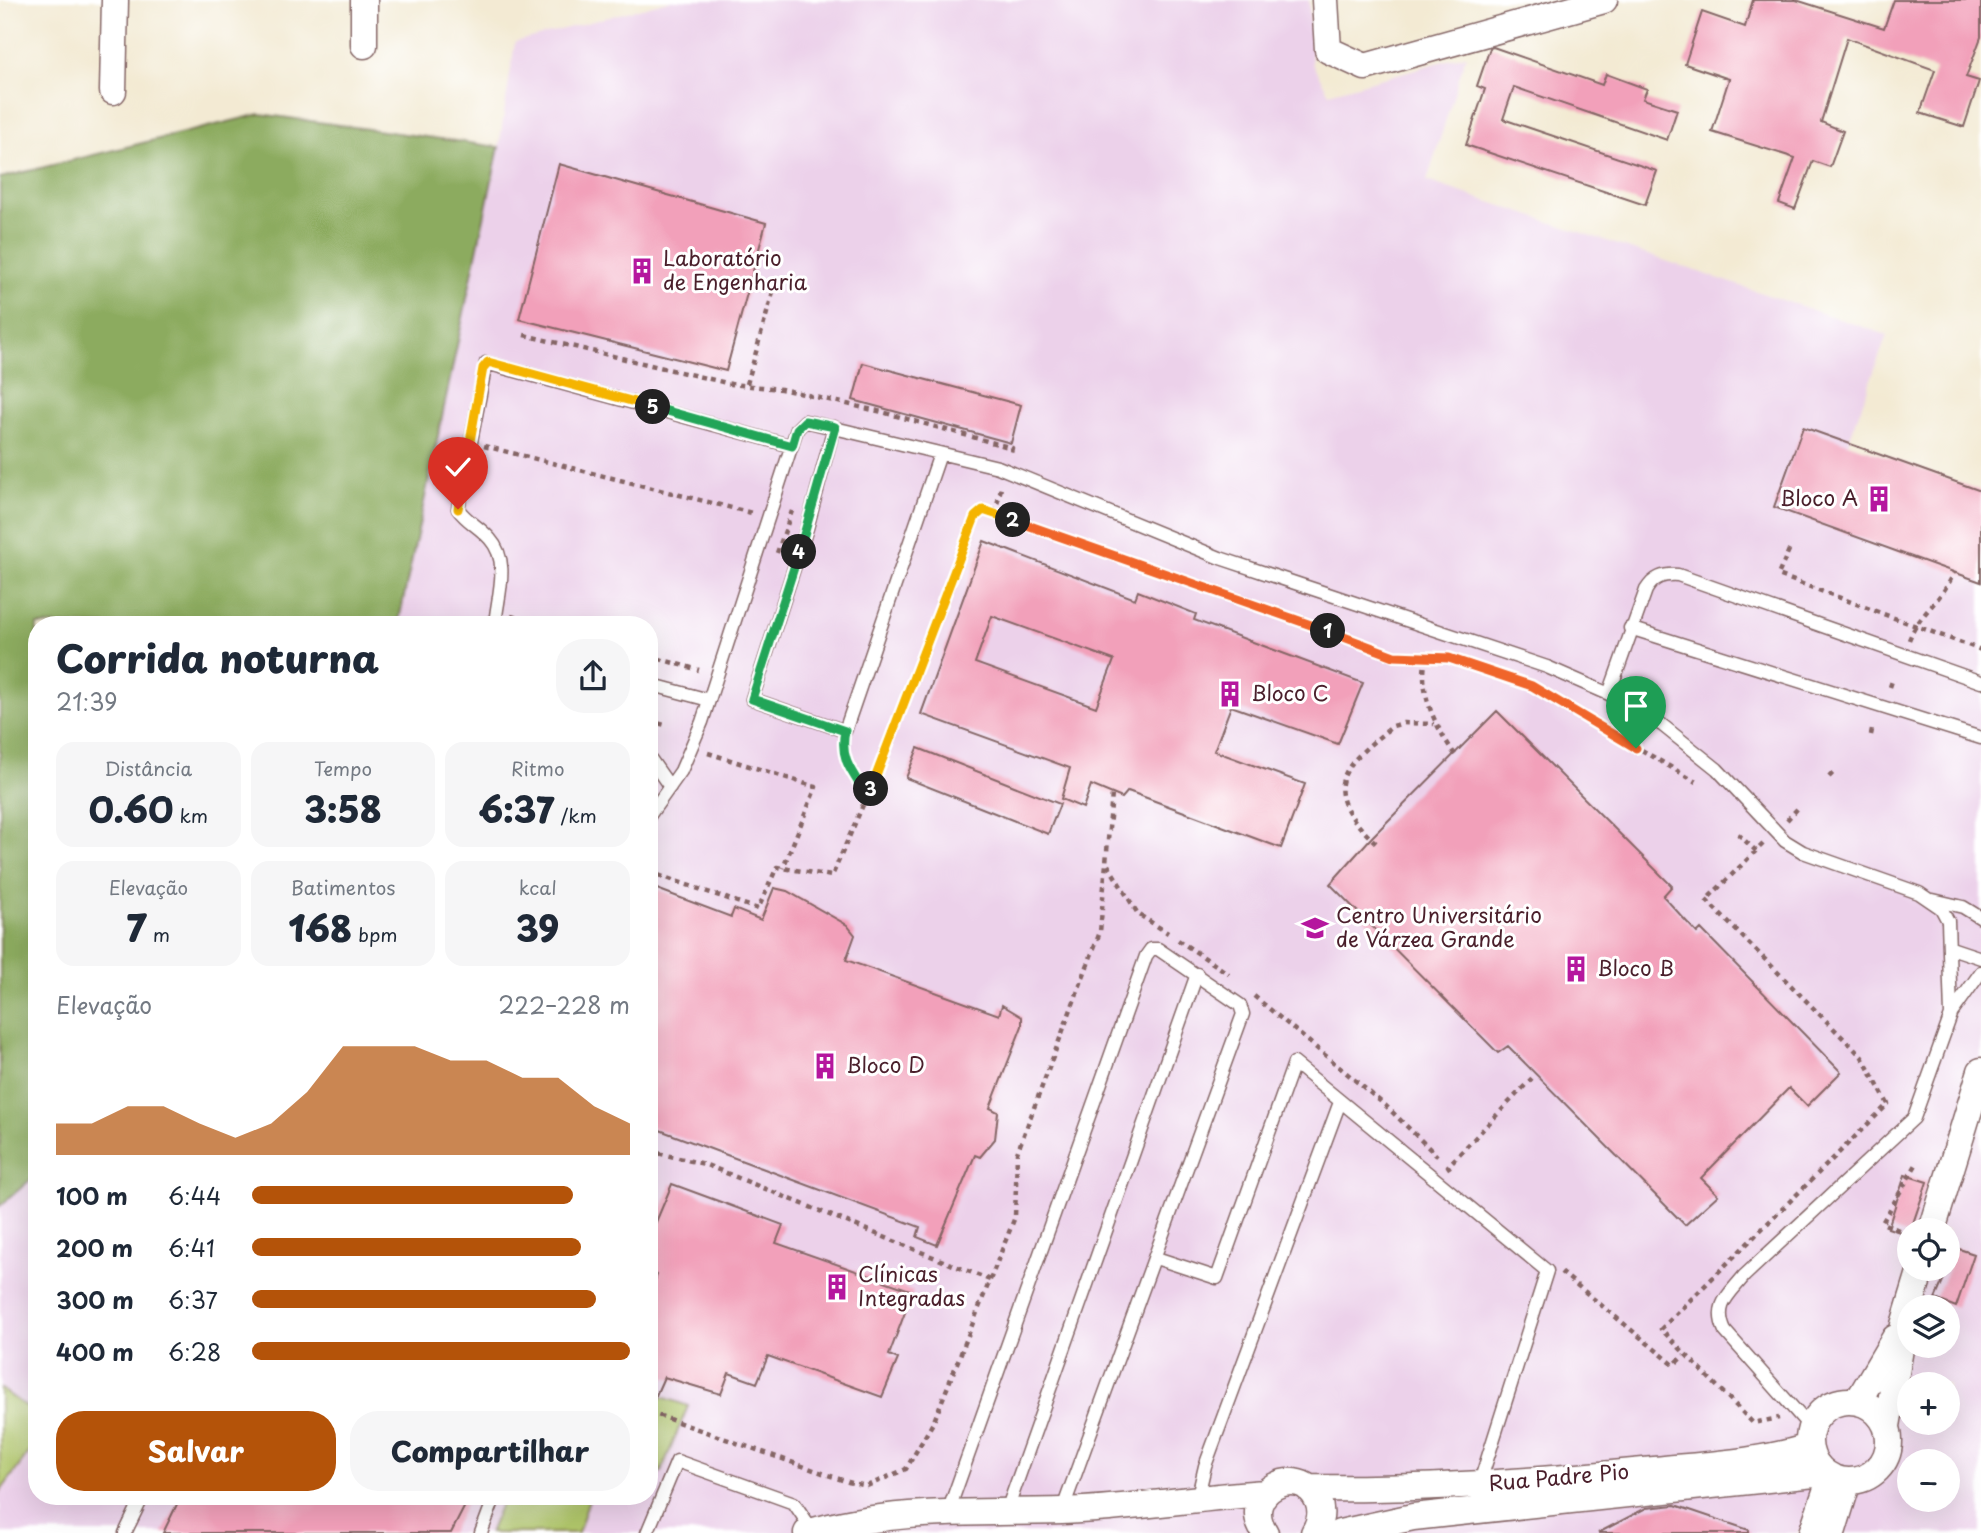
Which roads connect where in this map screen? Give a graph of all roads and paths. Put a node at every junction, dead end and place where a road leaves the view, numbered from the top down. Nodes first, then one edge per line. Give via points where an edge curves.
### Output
1 (115, 0) edge
2 (364, 0) edge
3 (1325, 0) edge
4 (1604, 0) edge
5 (1550, 7) edge
6 (364, 45) dead end
7 (113, 91) dead end
8 (774, 288) dead end
9 (524, 335) dead end
10 (747, 384) junction
11 (835, 427) junction
12 (469, 442) junction
13 (792, 446) junction
14 (940, 454) junction
15 (1010, 457) dead end
16 (1003, 481) dead end
17 (752, 513) dead end
18 (995, 513) junction
19 (1788, 550) dead end
20 (1954, 572) dead end
21 (506, 615) dead end
22 (496, 616) edge
23 (510, 616) edge
24 (1914, 626) junction
25 (1630, 628) junction
26 (1908, 641) dead end
27 (1981, 650) edge
28 (1426, 657) junction
29 (658, 659) edge
30 (699, 670) dead end
31 (1981, 682) edge
32 (658, 686) edge
33 (1609, 694) junction
34 (709, 700) junction
35 (658, 724) edge
36 (1434, 724) junction
37 (665, 726) dead end
38 (845, 731) junction
39 (1981, 738) edge
40 (712, 741) dead end
41 (1457, 758) dead end
42 (658, 770) edge
43 (1834, 772) dead end
44 (1829, 777) dead end
45 (1696, 782) dead end
46 (670, 787) junction
47 (1112, 794) dead end
48 (868, 797) junction
49 (658, 804) edge
50 (1798, 808) dead end
51 (1787, 820) dead end
52 (1738, 834) dead end
53 (1376, 843) dead end
54 (1763, 844) dead end
55 (1756, 851) junction
56 (1108, 865) junction
57 (783, 868) junction
58 (658, 875) edge
59 (1933, 900) junction
60 (1981, 918) edge
61 (1951, 948) junction
62 (1981, 958) edge
63 (1981, 972) edge
64 (1196, 974) junction
65 (1230, 976) dead end
66 (1252, 993) dead end
67 (1951, 1015) junction
68 (1981, 1071) edge
69 (1536, 1074) dead end
70 (1340, 1102) junction
71 (1971, 1125) edge
72 (658, 1153) edge
73 (1917, 1163) dead end
74 (1448, 1166) junction
75 (1453, 1172) dead end
76 (1937, 1218) edge
77 (1897, 1229) edge
78 (1156, 1258) junction
79 (1555, 1268) dead end
80 (990, 1280) junction
81 (1897, 1335) edge
82 (1684, 1355) junction
83 (1898, 1358) edge
84 (1858, 1401) junction
85 (658, 1415) edge
86 (1887, 1426) junction
87 (1803, 1430) junction
88 (1834, 1477) junction
89 (1479, 1485) junction
90 (1308, 1488) junction
91 (1266, 1493) junction
92 (1197, 1500) junction
93 (139, 1505) edge
94 (492, 1505) edge
95 (1007, 1510) junction
96 (1062, 1511) junction
97 (948, 1512) junction
98 (810, 1532) edge
99 (125, 1533) edge
100 (481, 1533) edge
101 (646, 1533) edge
102 (1265, 1533) edge
103 (1314, 1533) edge
104 (1340, 1533) edge
105 (1812, 1533) edge
106 (1832, 1533) edge

1 - 7 street
2 - 6 street
3 - 5 street via 1328,50 1365,67
4 - 5 street
8 - 10 path
9 - 10 path
10 - 15 path via 882,412 1012,448
11 - 13 lane via 805,421
11 - 14 lane
11 - 38 lane via 752,699
12 - 13 lane via 488,362
12 - 17 path
12 - 22 lane via 458,509 499,549
13 - 34 lane
14 - 33 lane via 1006,470 1220,558 1547,667
14 - 38 lane
16 - 18 path
18 - 28 path via 1394,656
18 - 48 path via 983,510 975,517
19 - 24 path via 1778,575
20 - 24 path via 1947,590
21 - 23 path
24 - 26 path
24 - 27 path
25 - 31 lane via 1651,582 1678,575
25 - 33 lane
25 - 39 lane
28 - 36 path via 1422,675
28 - 45 path via 1449,658 1532,686
29 - 30 path
32 - 34 lane
33 - 59 lane via 1662,725 1717,769 1785,841 1803,852
34 - 46 lane via 685,763
35 - 37 path
36 - 41 path
36 - 53 path via 1392,726 1341,780 1345,810
38 - 48 path via 842,753
40 - 57 path via 707,754 816,787
42 - 46 lane
43 - 44 path
46 - 49 lane
47 - 56 path
48 - 57 path via 832,876
50 - 51 path
52 - 55 path
54 - 55 path
55 - 82 path via 1706,900 1862,1057 1888,1104 1661,1328
56 - 65 path via 1138,914
56 - 80 path via 1100,932 1017,1153 1015,1217
57 - 58 path via 777,867 758,909
59 - 60 lane via 1963,907
59 - 61 lane via 1948,921
61 - 62 lane
61 - 67 lane
63 - 67 lane
64 - 78 lane via 1240,1005 1243,1014
64 - 95 lane
64 - 97 lane via 1158,949 1151,949 1146,956
66 - 74 path via 1386,1106
67 - 87 lane via 1910,1124 1744,1276 1721,1304 1725,1331
68 - 71 street
69 - 74 path
70 - 78 lane via 1294,1063 1217,1278
70 - 89 lane via 1547,1271
70 - 92 lane via 1205,1466
71 - 76 street
72 - 80 path via 704,1164
73 - 77 path via 1882,1223
74 - 75 path
78 - 96 lane
79 - 82 path via 1674,1365
80 - 85 path via 934,1421 906,1469 889,1479 867,1486 848,1482
81 - 84 street
82 - 87 path via 1753,1423
83 - 86 street
84 - 86 street via 1880,1415
84 - 87 street via 1826,1407
86 - 88 street via 1889,1439 1882,1464 1861,1480
87 - 88 street via 1814,1461
87 - 89 street, Rua Padre Pio via 1724,1463
88 - 104 street, Rua Padre Pio via 1413,1517
88 - 105 street
88 - 106 street
89 - 90 street, Rua Padre Pio
90 - 91 street, Rua Padre Pio via 1286,1482
90 - 103 street via 1321,1513
91 - 92 street
91 - 102 street via 1258,1511
92 - 96 street
93 - 99 lane
94 - 100 lane
95 - 96 street
95 - 97 street
97 - 98 street via 859,1521
98 - 101 lane via 794,1503 677,1461

